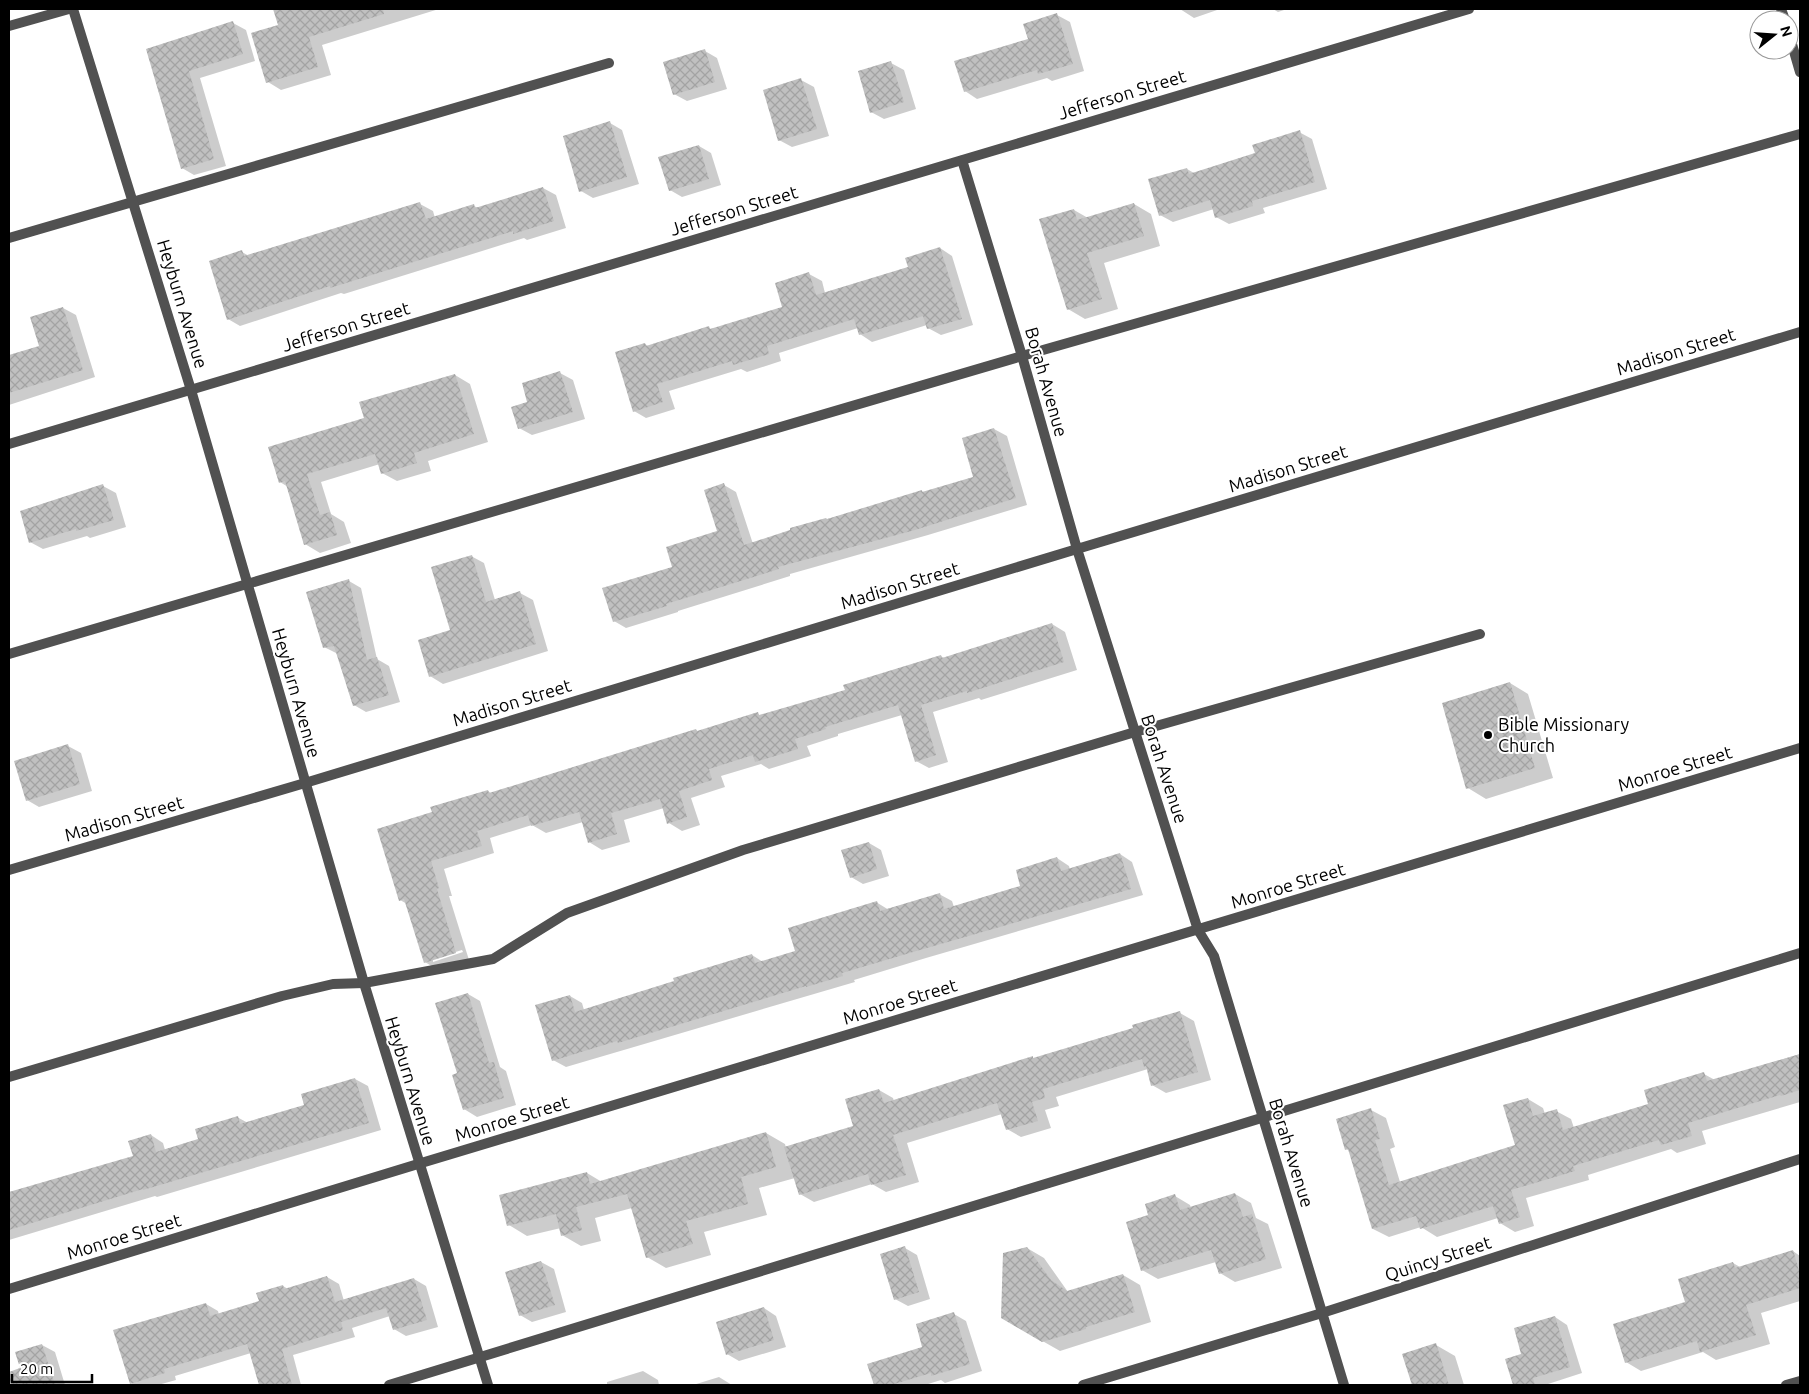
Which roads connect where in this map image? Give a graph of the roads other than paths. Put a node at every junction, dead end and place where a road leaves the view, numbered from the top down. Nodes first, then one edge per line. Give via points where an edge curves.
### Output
1 (69, 9) edge
2 (73, 9) edge
3 (1469, 9) edge
4 (9, 26) edge
5 (609, 63) dead end
6 (1800, 134) edge
7 (962, 160) junction
8 (133, 202) junction
9 (9, 238) edge
10 (1800, 332) edge
11 (1022, 356) junction
12 (191, 390) junction
13 (9, 444) edge
14 (1078, 549) junction
15 (247, 583) junction
16 (1480, 634) dead end
17 (9, 654) edge
18 (1135, 732) junction
19 (1800, 748) edge
20 (305, 783) junction
21 (9, 870) edge
22 (1198, 930) junction
23 (1800, 953) edge
24 (364, 983) junction
25 (9, 1077) edge
26 (1262, 1117) junction
27 (1800, 1159) edge
28 (418, 1164) junction
29 (9, 1289) edge
30 (1322, 1313) junction
31 (479, 1358) junction
32 (1800, 1381) edge
33 (388, 1385) edge
34 (488, 1385) edge
35 (1083, 1385) edge
36 (1344, 1385) edge
37 (1786, 1385) edge

1 - 4 street
2 - 8 street, Heyburn Avenue
3 - 7 street, Jefferson Street
5 - 8 street
6 - 11 street
7 - 11 street, Borah Avenue
7 - 12 street, Jefferson Street
8 - 9 street
8 - 12 street, Heyburn Avenue
10 - 14 street, Madison Street
11 - 14 street, Borah Avenue
11 - 15 street
12 - 13 street, Jefferson Street
12 - 15 street, Heyburn Avenue
14 - 18 street, Borah Avenue
14 - 20 street, Madison Street
15 - 17 street
15 - 20 street, Heyburn Avenue
16 - 18 street
18 - 22 street, Borah Avenue
18 - 24 street via 734,854 567,913 494,959
19 - 22 street, Monroe Street
20 - 21 street, Madison Street
20 - 24 street, Heyburn Avenue
22 - 26 street, Borah Avenue via 1214,956
22 - 28 street, Monroe Street
23 - 26 street
24 - 25 street via 334,984 282,996
24 - 28 street, Heyburn Avenue
26 - 30 street, Borah Avenue
26 - 31 street
27 - 30 street, Quincy Street
28 - 29 street, Monroe Street
28 - 31 street, Heyburn Avenue
30 - 35 street, Quincy Street
30 - 36 street, Borah Avenue
31 - 33 street
31 - 34 street, Heyburn Avenue
32 - 37 street

